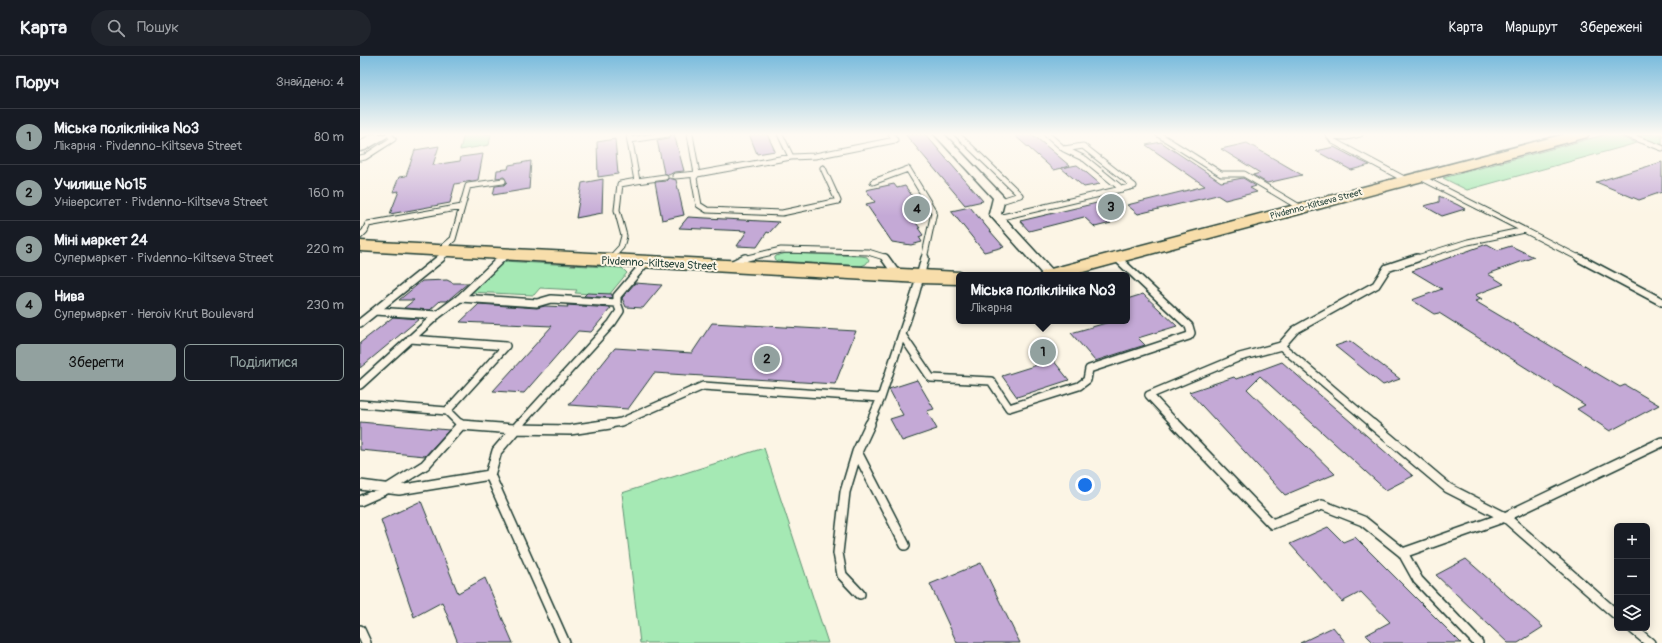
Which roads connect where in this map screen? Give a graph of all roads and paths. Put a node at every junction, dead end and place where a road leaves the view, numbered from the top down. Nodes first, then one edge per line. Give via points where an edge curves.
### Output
1 (633, 161) edge
2 (695, 161) edge
3 (767, 161) edge
4 (965, 161) edge
5 (985, 161) edge
6 (1088, 161) edge
7 (1103, 161) edge
8 (1201, 161) edge
9 (1377, 161) edge
10 (1475, 161) edge
11 (823, 168) dead end
12 (697, 174) junction
13 (674, 176) dead end
14 (665, 177) dead end
15 (1412, 178) junction
16 (503, 181) dead end
17 (637, 181) junction
18 (873, 182) dead end
19 (1122, 189) junction
20 (998, 202) junction
21 (462, 207) junction
22 (1301, 208) junction
23 (998, 218) junction
24 (1525, 230) junction
25 (360, 236) edge
26 (360, 246) edge
27 (445, 251) junction
28 (507, 254) junction
29 (1116, 258) junction
30 (610, 260) junction
31 (646, 262) junction
32 (1047, 272) edge
33 (1062, 272) edge
34 (920, 278) junction
35 (956, 278) edge
36 (460, 298) junction
37 (1662, 302) edge
38 (617, 303) junction
39 (375, 311) junction
40 (437, 315) junction
41 (360, 323) edge
42 (902, 335) junction
43 (410, 339) junction
44 (1281, 346) junction
45 (360, 385) edge
46 (881, 398) junction
47 (360, 404) edge
48 (447, 411) junction
49 (462, 425) junction
50 (514, 429) junction
51 (1662, 442) edge
52 (858, 452) junction
53 (490, 475) junction
54 (360, 485) edge
55 (387, 489) junction
56 (360, 501) edge
57 (1505, 517) junction
58 (905, 545) dead end
59 (1403, 553) junction
60 (860, 594) dead end
61 (1614, 612) edge
62 (360, 630) edge
63 (1636, 631) edge
64 (366, 643) edge
65 (565, 643) edge
66 (1478, 643) edge
67 (1650, 643) edge

1 - 17 lane
2 - 12 lane
3 - 12 lane
4 - 20 street via 999,198
5 - 20 lane via 1020,195
6 - 19 lane
7 - 19 lane via 1134,186
8 - 22 lane via 1221,174 1244,174
9 - 15 lane
10 - 15 main road, Pivdenno-Kiltseva Street
11 - 12 lane via 838,201 772,213 707,210 699,205 694,178
12 - 13 lane
14 - 17 lane
15 - 22 main road, Pivdenno-Kiltseva Street
15 - 24 lane
16 - 21 lane via 468,186
17 - 30 lane via 620,184 617,210 624,236 621,247
18 - 34 lane via 908,169 934,212
19 - 23 lane
20 - 23 street via 995,214
21 - 25 lane via 368,224
21 - 27 lane via 453,239
22 - 29 main road, Pivdenno-Kiltseva Street
23 - 32 street
24 - 37 lane
24 - 44 lane via 1468,242 1387,268 1376,285 1295,330
26 - 27 main road, Pivdenno-Kiltseva Street
27 - 28 main road, Pivdenno-Kiltseva Street
27 - 39 lane
28 - 30 main road, Pivdenno-Kiltseva Street
28 - 36 lane
29 - 33 main road, Pivdenno-Kiltseva Street
29 - 42 lane via 1189,326 1191,333 1189,336 1089,369 1087,380 1079,386 1009,408 991,381 931,378
30 - 31 main road, Pivdenno-Kiltseva Street
31 - 34 main road, Pivdenno-Kiltseva Street
31 - 38 lane via 617,296
34 - 35 main road, Pivdenno-Kiltseva Street
34 - 42 lane
36 - 38 lane via 537,303 551,299
36 - 40 lane
38 - 50 lane via 620,311 612,323
39 - 40 lane
39 - 41 lane
40 - 43 lane
42 - 46 lane
43 - 45 lane
43 - 48 lane via 506,346
44 - 57 lane via 1448,488
44 - 59 lane via 1240,357 1149,395 1272,524 1322,505 1363,521
46 - 50 lane via 703,386 620,422 570,430
46 - 52 lane
47 - 48 lane
48 - 49 lane
49 - 50 lane
49 - 55 lane via 425,465
50 - 53 lane via 497,451
51 - 57 lane
52 - 58 lane
52 - 60 lane via 845,492 838,553 842,575
53 - 55 lane via 399,490
53 - 65 lane
54 - 55 lane
55 - 56 lane
57 - 59 lane
57 - 61 lane
59 - 66 lane via 1418,580
62 - 64 lane
63 - 67 lane

